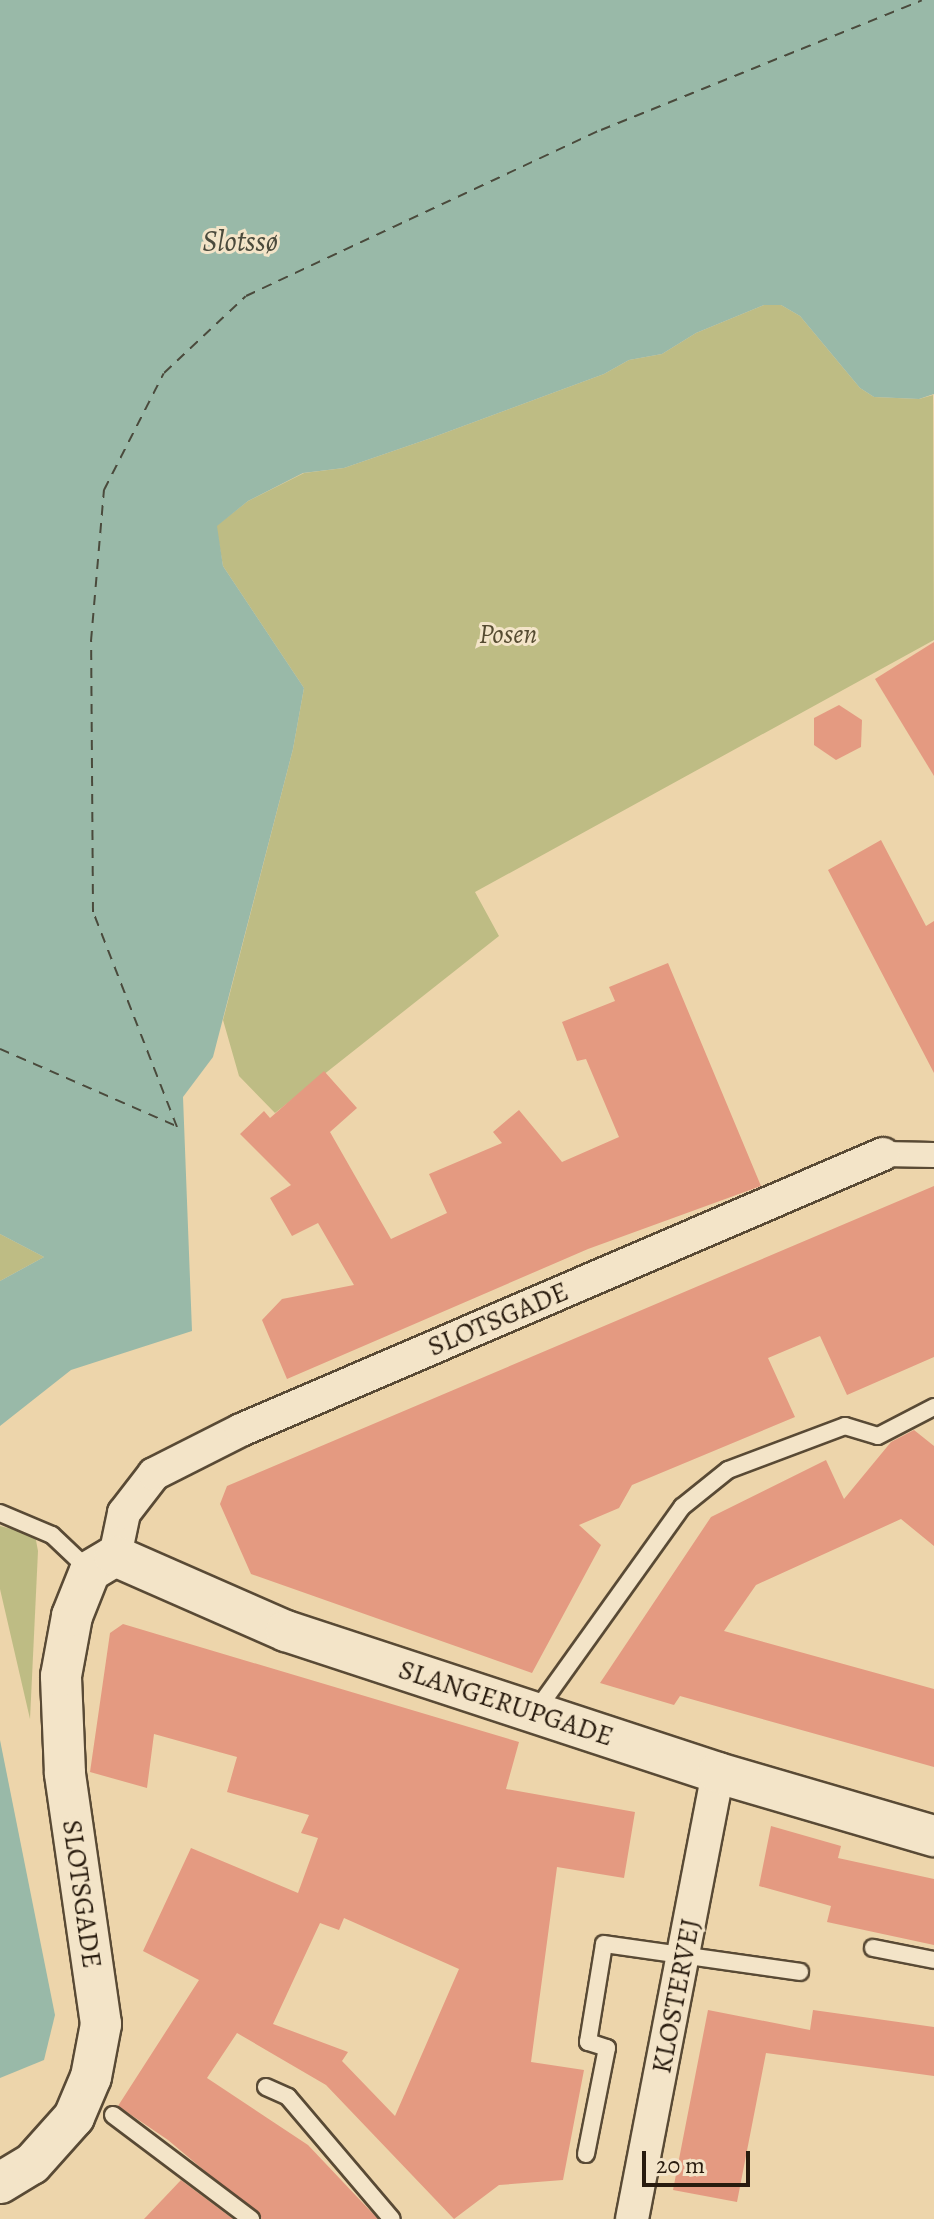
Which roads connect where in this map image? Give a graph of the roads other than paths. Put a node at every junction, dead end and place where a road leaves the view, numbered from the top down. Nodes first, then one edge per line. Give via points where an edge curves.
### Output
1 (883, 1154) joint
2 (934, 1155) edge
3 (934, 1407) edge
4 (0, 1513) edge
5 (102, 1564) junction
6 (535, 1713) junction
7 (718, 1773) junction
8 (934, 1836) edge
9 (873, 1948) dead end
10 (684, 1956) junction
11 (934, 1960) edge
12 (800, 1972) dead end
13 (266, 2087) dead end
14 (113, 2115) dead end
15 (586, 2154) dead end
16 (0, 2183) edge
17 (251, 2219) edge
18 (392, 2219) edge
19 (632, 2219) edge

1 - 2 street, SLOTSGADE
1 - 5 street, SLOTSGADE via 241,1430 154,1474 124,1513
3 - 6 lane via 878,1436 845,1426 728,1470 682,1507
4 - 5 lane
5 - 6 street, SLANGERUPGADE
5 - 16 street, SLOTSGADE via 72,1616 61,1676 65,1773 101,2024 91,2077 74,2117 32,2164
6 - 7 street, SLANGERUPGADE
7 - 8 street, SLANGERUPGADE
7 - 10 street, KLOSTERVEJ
9 - 11 lane
10 - 12 lane
10 - 15 lane via 604,1944 588,2042 607,2048
10 - 19 street, KLOSTERVEJ
13 - 18 lane via 288,2097
14 - 17 lane

